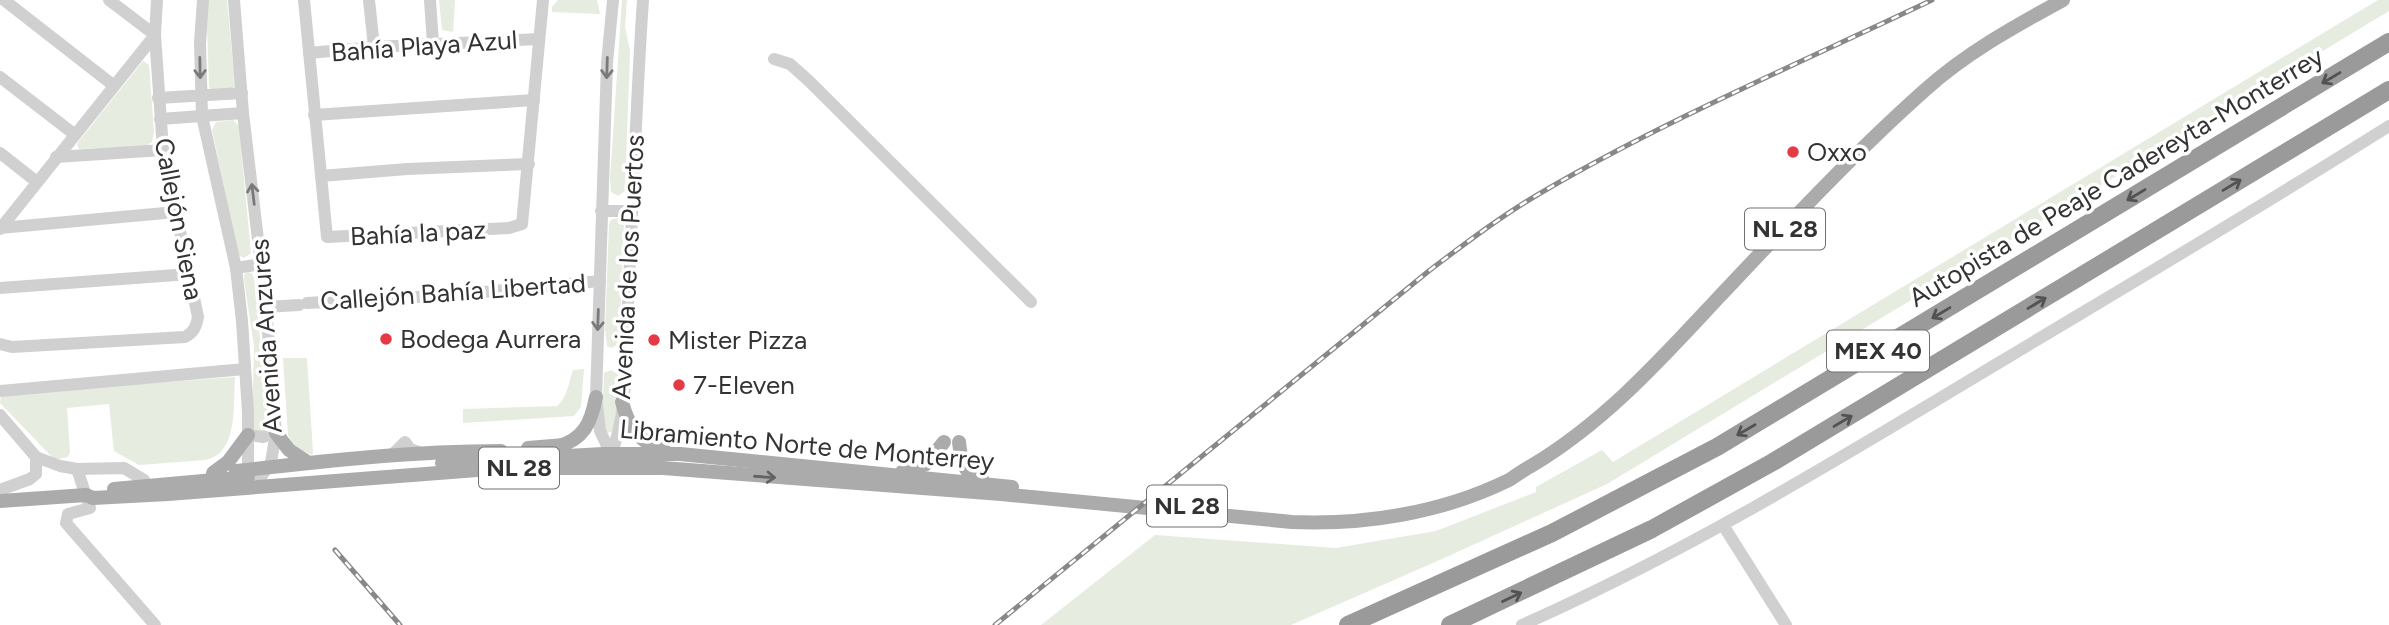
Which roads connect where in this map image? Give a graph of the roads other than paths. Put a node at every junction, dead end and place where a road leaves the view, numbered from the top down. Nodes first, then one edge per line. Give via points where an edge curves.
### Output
1 (4, 0) edge
2 (110, 0) edge
3 (157, 0) edge
4 (202, 0) edge
5 (234, 0) edge
6 (304, 0) edge
7 (369, 0) edge
8 (430, 0) edge
9 (543, 0) edge
10 (613, 0) edge
11 (643, 0) edge
12 (2063, 0) edge
13 (155, 35) junction
14 (539, 39) junction
15 (2389, 42) edge
16 (433, 44) junction
17 (374, 47) junction
18 (309, 53) junction
19 (774, 59) dead end
20 (0, 77) edge
21 (113, 85) junction
22 (2389, 90) edge
23 (242, 93) junction
24 (200, 95) junction
25 (158, 98) junction
26 (534, 100) junction
27 (243, 113) junction
28 (314, 115) junction
29 (202, 116) junction
30 (160, 119) junction
31 (2389, 126) edge
32 (74, 134) junction
33 (163, 150) junction
34 (0, 153) edge
35 (56, 157) junction
36 (529, 164) junction
37 (321, 176) junction
38 (37, 182) junction
39 (601, 211) junction
40 (632, 211) junction
41 (176, 212) junction
42 (0, 228) edge
43 (262, 264) junction
44 (236, 268) junction
45 (189, 274) junction
46 (600, 281) junction
47 (0, 288) edge
48 (1031, 302) dead end
49 (266, 307) junction
50 (0, 344) edge
51 (245, 369) junction
52 (0, 391) edge
53 (596, 397) junction
54 (622, 402) junction
55 (0, 415) edge
56 (276, 433) junction
57 (248, 435) junction
58 (565, 445) junction
59 (453, 452) junction
60 (611, 454) junction
61 (680, 454) junction
62 (36, 457) junction
63 (500, 462) junction
64 (309, 463) junction
65 (77, 469) junction
66 (260, 471) junction
67 (213, 473) junction
68 (1519, 473) junction
69 (891, 474) junction
70 (732, 475) junction
71 (351, 479) junction
72 (144, 480) junction
73 (998, 485) junction
74 (0, 490) edge
75 (89, 493) junction
76 (168, 494) junction
77 (0, 501) edge
78 (1723, 525) junction
79 (155, 625) edge
80 (1348, 625) edge
81 (1450, 625) edge
82 (1522, 625) edge
83 (1786, 625) edge

1 - 21 street
2 - 13 street
3 - 13 street, Callejón Siena
4 -> 24 street, Avenida Anzures
5 - 23 street, Avenida Anzures
6 - 18 street, Bahía la paz
7 - 17 street
8 - 16 street
9 - 14 street, Bahía la paz
10 -> 39 street, Avenida de los Puertos
11 - 40 street, Avenida de los Puertos
12 - 68 main road, Libramiento Norte de Monterrey / NL 28 via 1981,47 1928,87 1642,379 1573,439
13 - 21 street
13 - 25 street, Callejón Siena
14 - 16 street, Bahía Playa Azul
14 - 26 street, Bahía la paz
15 -> 80 highway, Autopista de Peaje Cadereyta-Monterrey / MEX 40 via 1717,447 1552,533
16 - 17 street, Bahía Playa Azul
17 - 18 street, Bahía Playa Azul
18 - 28 street, Bahía la paz
19 - 48 street via 790,64 809,81
20 - 32 street
21 - 32 street
81 -> 22 highway, MEX 40 via 1630,540 1763,468
23 - 24 street, Callejón Siena
23 - 27 street, Avenida Anzures
24 - 25 street, Callejón Siena
24 - 29 street, Avenida Anzures
25 - 30 street, Callejón Siena
26 - 28 street
26 - 36 street, Bahía la paz
27 - 29 street, Callejón Siena
43 -> 27 street, Avenida Anzures
28 - 37 street, Bahía la paz
29 - 30 street, Callejón Siena
29 - 44 street, Avenida Anzures
30 - 33 street, Callejón Siena
31 - 78 street via 1867,443
32 - 35 street
33 - 35 street
33 - 41 street, Callejón Siena
34 - 38 street
35 - 38 street
36 - 37 street
36 - 37 street, Bahía la paz via 522,224 509,228 327,237
38 - 42 street
39 - 40 street
39 - 46 street, Avenida de los Puertos
40 - 54 street, Avenida de los Puertos
41 - 42 street
41 - 45 street, Callejón Siena
43 - 44 street
43 - 49 street, Avenida Anzures
44 - 51 street, Avenida Anzures
45 - 47 street
45 - 50 street, Callejón Siena via 198,317 192,333 185,337
46 - 49 street, Callejón Bahía Libertad
46 -> 53 street, Avenida de los Puertos
49 - 56 street, Avenida Anzures
51 - 52 street
51 - 57 street, Avenida Anzures
53 - 58 main road via 585,432
53 - 60 street, Avenida de los Puertos via 600,431
54 - 60 street, Avenida de los Puertos
54 - 61 main road via 638,436 659,449
55 - 62 street
56 - 57 street
56 - 64 main road via 289,450
56 - 66 street, Avenida Anzures via 274,454
57 - 66 street, Avenida Anzures via 247,456
57 - 67 main road via 228,462
58 - 59 main road
58 - 63 main road
59 - 63 main road
59 - 64 main road
60 - 61 main road, Libramiento Norte de Monterrey / NL 28
60 - 63 main road via 594,460
60 - 70 main road via 628,460 704,466
61 - 69 main road, Libramiento Norte de Monterrey / NL 28
62 - 65 street
62 - 74 street via 36,474
63 - 66 main road, Libramiento Norte de Monterrey / NL 28
63 - 70 main road, Libramiento Norte de Monterrey / NL 28
63 - 71 main road, Libramiento Norte de Monterrey / NL 28
64 - 66 main road
65 - 72 street via 124,468
65 - 75 street
66 - 67 main road
66 - 71 main road via 279,481
66 - 75 main road, Libramiento Norte de Monterrey / NL 28
66 - 76 main road via 257,481 178,489
67 - 72 main road
70 -> 68 main road, Libramiento Norte de Monterrey / NL 28 via 1316,523 1409,513 1467,497
68 - 73 main road, Libramiento Norte de Monterrey / NL 28 via 1408,508 1311,517
69 - 73 main road, Libramiento Norte de Monterrey / NL 28
69 - 73 main road via 926,464 952,442 966,471
71 - 76 main road, Libramiento Norte de Monterrey / NL 28
72 - 75 main road
75 - 76 main road, Libramiento Norte de Monterrey / NL 28 via 93,498
75 - 77 main road, Libramiento Norte de Monterrey / NL 28
75 - 79 street via 90,508 68,514 66,523
78 - 82 street
78 - 83 street

